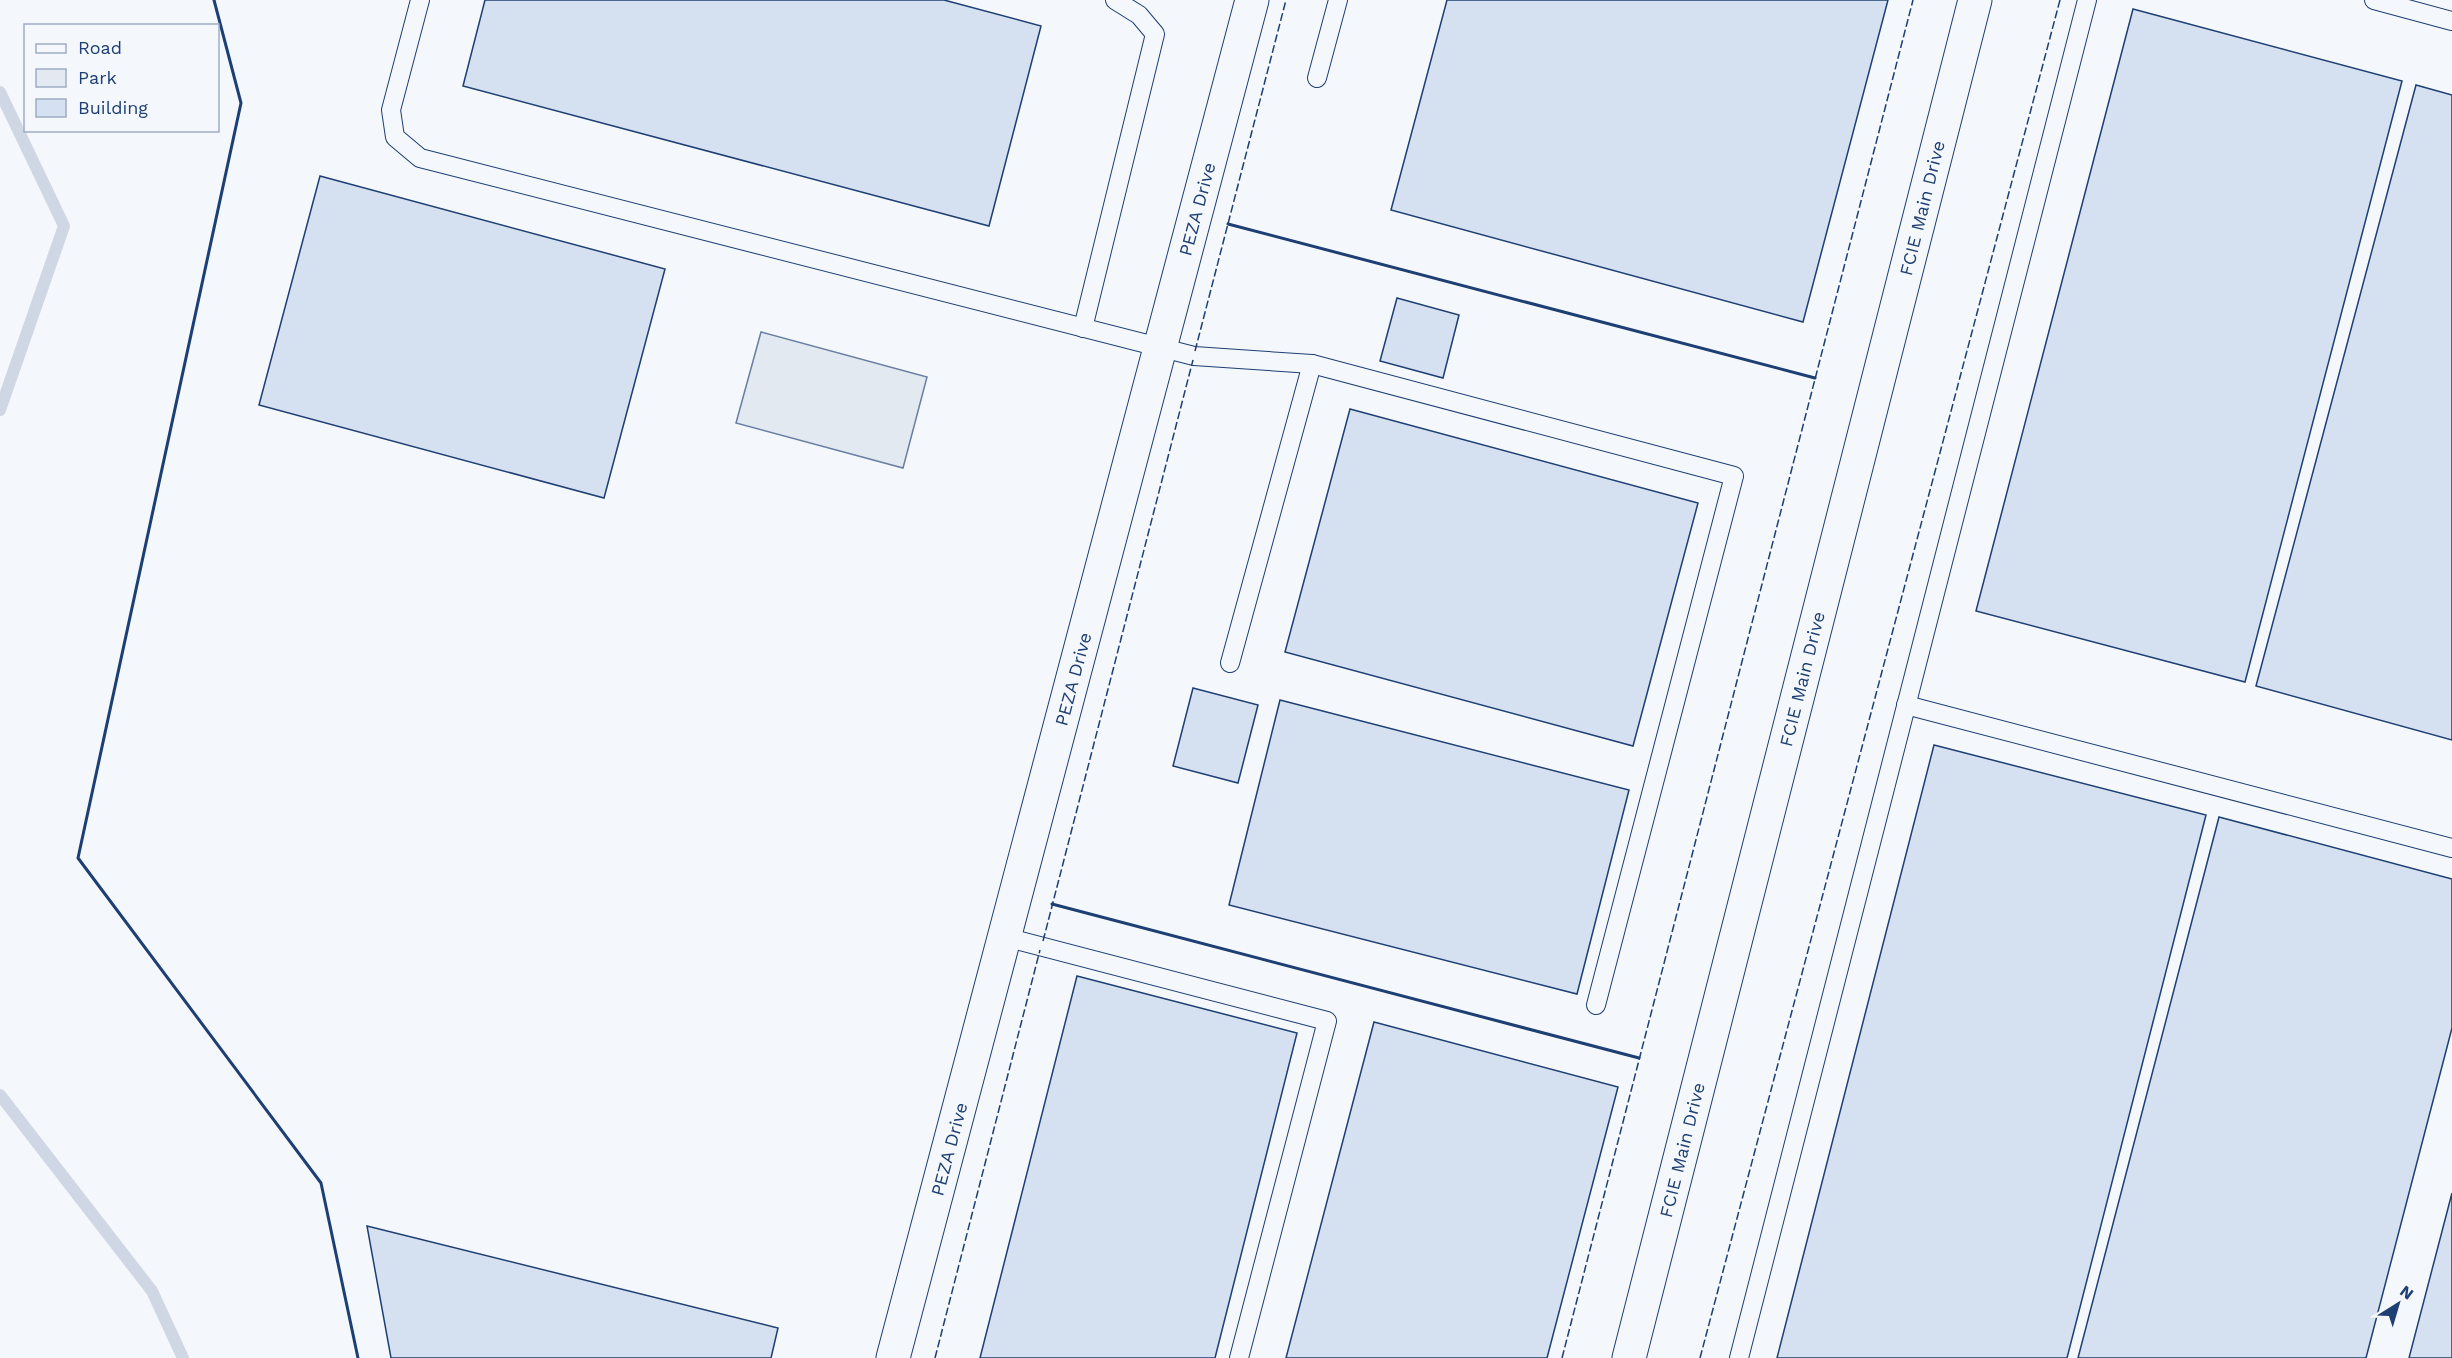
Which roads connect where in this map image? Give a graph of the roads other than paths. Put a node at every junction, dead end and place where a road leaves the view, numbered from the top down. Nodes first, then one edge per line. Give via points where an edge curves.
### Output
1 (420, 0) edge
2 (1115, 0) edge
3 (1252, 0) edge
4 (1338, 0) edge
5 (1975, 0) edge
6 (2087, 0) edge
7 (2374, 0) edge
8 (2451, 18) edge
9 (1317, 78) dead end
10 (1083, 328) junction
11 (1160, 347) junction
12 (1311, 364) junction
13 (1230, 663) dead end
14 (1906, 705) junction
15 (2452, 848) edge
16 (1005, 937) junction
17 (1596, 1005) dead end
18 (893, 1358) edge
19 (1239, 1358) edge
20 (1629, 1358) edge
21 (1739, 1358) edge

1 - 10 lane via 391,111 395,137 420,158
2 - 10 lane via 1139,15 1155,34
3 - 11 street, PEZA Drive
4 - 9 lane
5 - 20 street, FCIE Main Drive
6 - 14 lane
7 - 8 lane
10 - 11 lane
11 - 12 lane via 1194,356
11 - 16 street, PEZA Drive
12 - 13 lane
12 - 17 lane via 1734,476
14 - 15 lane
14 - 21 lane
16 - 18 street, PEZA Drive
16 - 19 lane via 1327,1021

